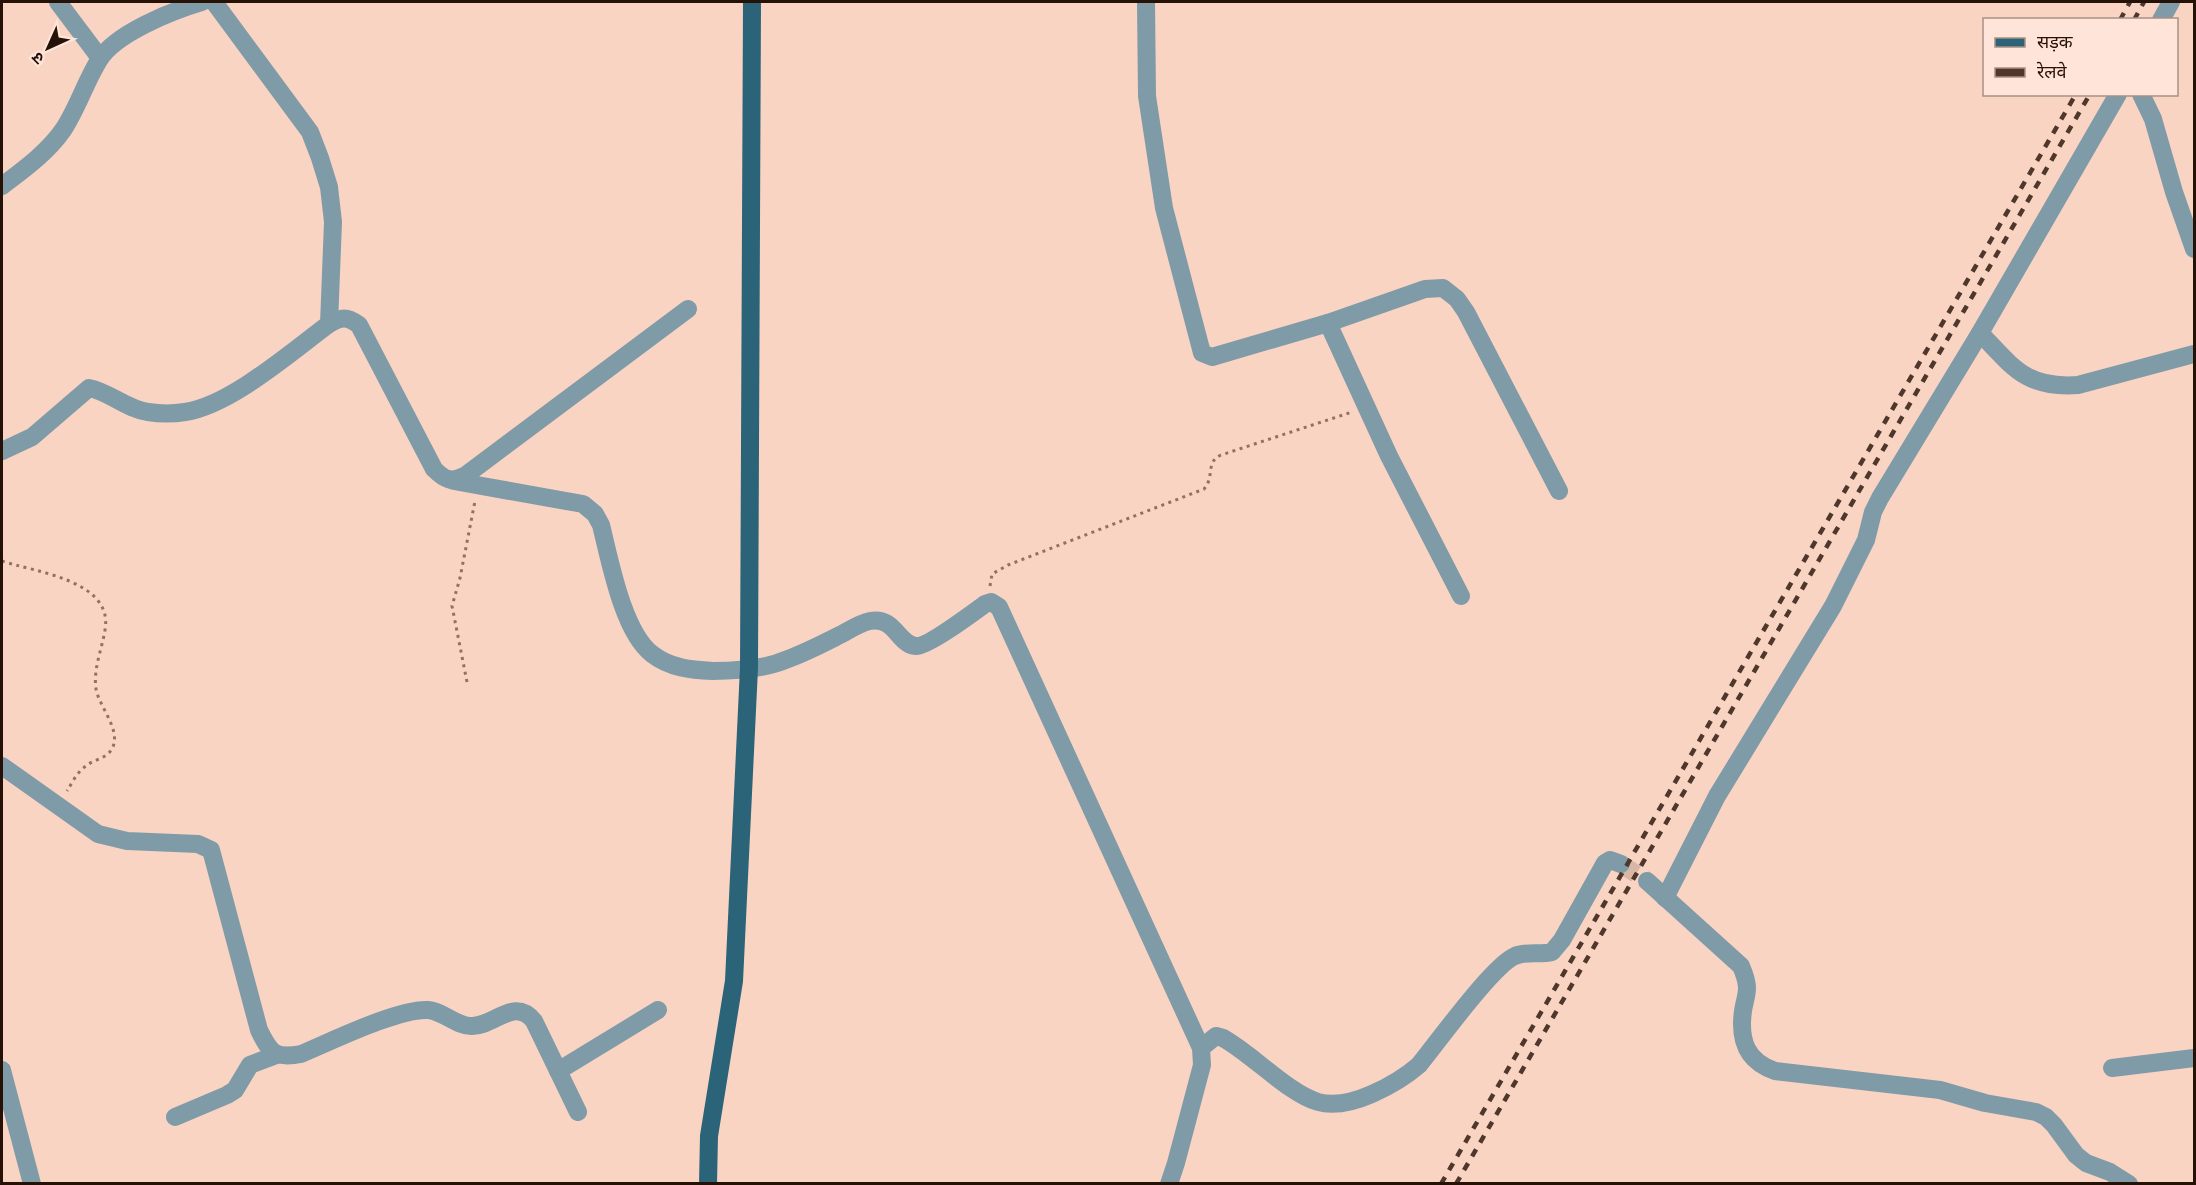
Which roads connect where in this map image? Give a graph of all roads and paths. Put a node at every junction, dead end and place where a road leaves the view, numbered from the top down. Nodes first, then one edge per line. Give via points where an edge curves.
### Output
1 (58, 2) edge
2 (213, 2) edge
3 (752, 2) edge
4 (1146, 2) edge
5 (2171, 2) edge
6 (193, 3) edge
7 (2162, 18) edge
8 (100, 58) junction
9 (2117, 96) edge
10 (2142, 96) edge
11 (2, 186) edge
12 (2194, 249) edge
13 (688, 309) dead end
14 (1328, 323) junction
15 (329, 324) junction
16 (1980, 333) junction
17 (2194, 354) edge
18 (1366, 408) junction
19 (2, 451) edge
20 (454, 481) junction
21 (478, 485) junction
22 (1559, 491) dead end
23 (2, 561) edge
24 (1461, 596) dead end
25 (991, 602) junction
26 (749, 668) junction
27 (467, 682) dead end
28 (2, 766) edge
29 (58, 806) junction
30 (1621, 864) dead end
31 (1647, 881) tunnel mouth
32 (1665, 898) junction
33 (658, 1010) dead end
34 (1201, 1048) junction
35 (276, 1055) junction
36 (2194, 1058) edge
37 (2112, 1068) dead end
38 (2, 1070) edge
39 (558, 1071) junction
40 (578, 1112) dead end
41 (175, 1117) dead end
42 (32, 1184) edge
43 (708, 1184) edge
44 (1169, 1184) edge
45 (2129, 1184) edge

1 - 8 street
2 - 15 street via 310,132 320,158 329,187 333,222
3 - 26 main road
4 - 14 street via 1147,96 1164,208 1200,350 1204,356 1212,357
5 - 7 street
6 - 8 street via 124,38
8 - 11 street via 63,130
9 - 16 street
10 - 12 street via 2153,119
13 - 20 street
14 - 18 street
14 - 22 street via 1425,289 1443,288 1452,294 1466,312
15 - 19 street via 242,387 208,405 185,412 147,412 89,388 32,437
15 - 20 street via 349,318 359,325 434,468 443,479
16 - 17 street via 2020,374 2039,384 2058,387
16 - 32 street via 1880,498 1866,540 1833,606 1717,796
18 - 24 street
18 - 25 path via 1215,458 1204,489 998,570 990,581
20 - 21 street
21 - 26 street via 583,504 601,525 627,619 652,654 691,670
21 - 27 path via 452,606
23 - 29 path via 66,579 95,598 106,618 96,689 112,728 114,744 106,755 79,772
25 - 26 street via 918,646 911,645 883,621 872,620 788,660
25 - 34 street via 1003,614
26 - 43 main road via 734,981 709,1137
28 - 29 street
29 - 35 street via 109,838 198,844 211,850 259,1030
30 - 34 street via 1610,860 1605,863 1552,952 1516,955 1507,960 1419,1065 1399,1081 1360,1099 1340,1104 1319,1102 1297,1091 1223,1038 1216,1036
31 - 32 street
32 - 45 street via 1741,966 1747,987 1743,1041 1763,1067 1940,1090 2036,1112 2054,1125 2086,1163
33 - 39 street
34 - 44 street via 1202,1065
35 - 39 street via 301,1054 412,1011 436,1011 470,1026 522,1011 534,1021
35 - 41 street via 250,1065 227,1095
36 - 37 street
38 - 42 street
39 - 40 street

